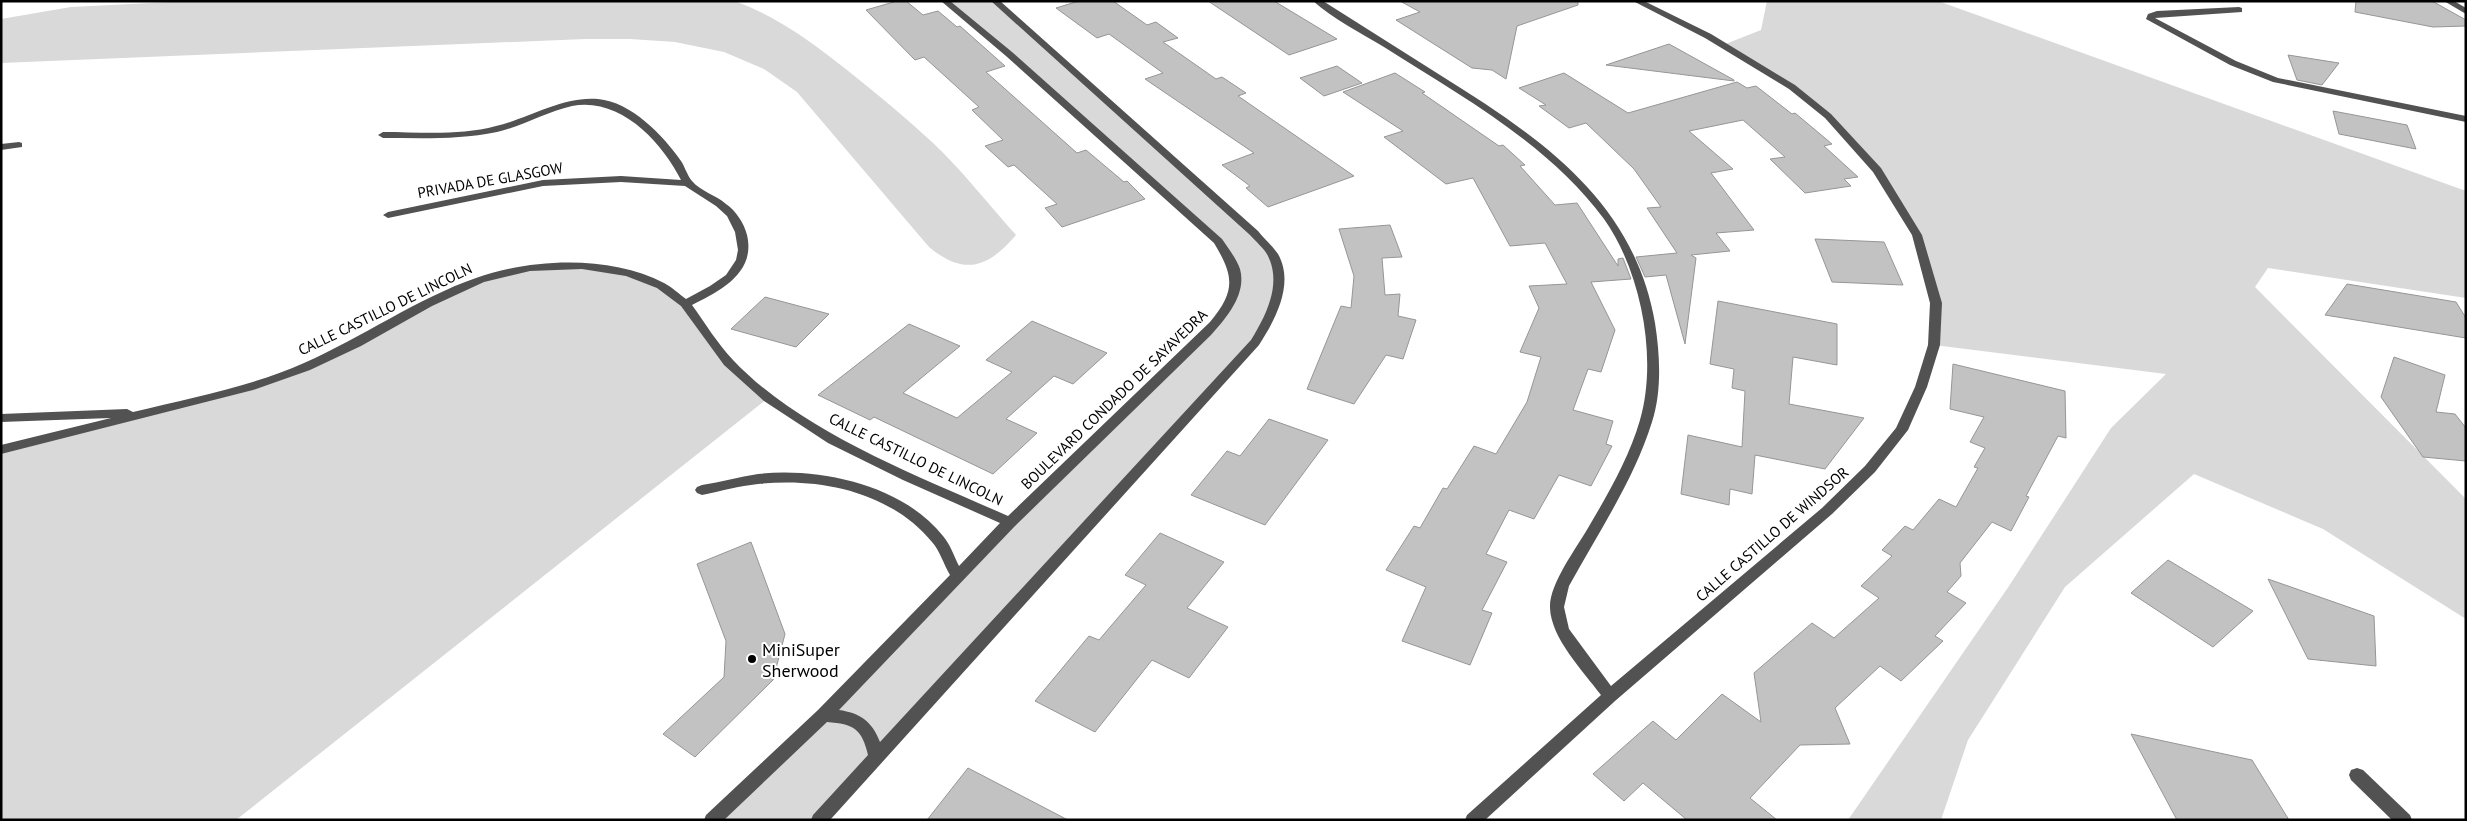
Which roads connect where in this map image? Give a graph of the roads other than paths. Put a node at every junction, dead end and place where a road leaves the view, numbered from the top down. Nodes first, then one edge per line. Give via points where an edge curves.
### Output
1 (945, 1) edge
2 (995, 1) edge
3 (1317, 1) edge
4 (1637, 1) edge
5 (2448, 1) edge
6 (2239, 10) dead end
7 (2466, 12) edge
8 (2466, 119) edge
9 (383, 135) dead end
10 (19, 145) dead end
11 (1, 147) edge
12 (688, 183) junction
13 (388, 215) dead end
14 (685, 304) junction
15 (157, 411) junction
16 (1, 418) edge
17 (1, 450) edge
18 (702, 490) dead end
19 (1010, 522) junction
20 (958, 578) junction
21 (1610, 696) junction
22 (824, 715) junction
23 (876, 754) junction
24 (2358, 775) dead end
25 (712, 820) edge
26 (819, 820) edge
27 (1473, 820) edge
28 (2404, 820) edge

1 - 19 street, BOULEVARD CONDADO DE SAYAVEDRA via 1218,241 1234,270 1235,291 1220,318
2 - 23 street via 1254,233 1275,259 1278,285 1273,314 1255,342
3 - 21 street via 1502,118 1563,164 1590,193 1632,257 1650,320 1652,389 1646,420 1636,450 1562,586 1557,608 1562,631
4 - 21 street, CALLE CASTILLO DE WINDSOR via 1755,63 1828,116 1877,170 1917,235 1936,303 1934,345 1921,387 1902,430 1827,511
5 - 7 street
6 - 8 street via 2157,14 2150,19 2233,63 2276,80
9 - 12 street via 469,134 496,129 578,102 599,102 615,107 648,131 682,168
10 - 11 street
12 - 13 street, PRIVADA DE GLASGOW via 621,179 543,184
12 - 14 street via 711,197 735,220 744,248 741,263 731,277
14 - 15 street, CALLE CASTILLO DE LINCOLN via 661,286 628,273 582,266 530,268 480,280 306,368
14 - 19 street, CALLE CASTILLO DE LINCOLN via 728,362 768,398 833,440
15 - 16 street
15 - 17 street, CALLE CASTILLO DE LINCOLN
18 - 20 street via 759,479 814,479 864,489 906,509 938,539
19 - 20 street, BOULEVARD CONDADO DE SAYAVEDRA
20 - 22 street, BOULEVARD CONDADO DE SAYAVEDRA
21 - 27 street, CALLE CASTILLO DE WINDSOR
22 - 23 street via 864,724 873,738
22 - 25 street, BOULEVARD CONDADO DE SAYAVEDRA
23 - 26 street
24 - 28 street

